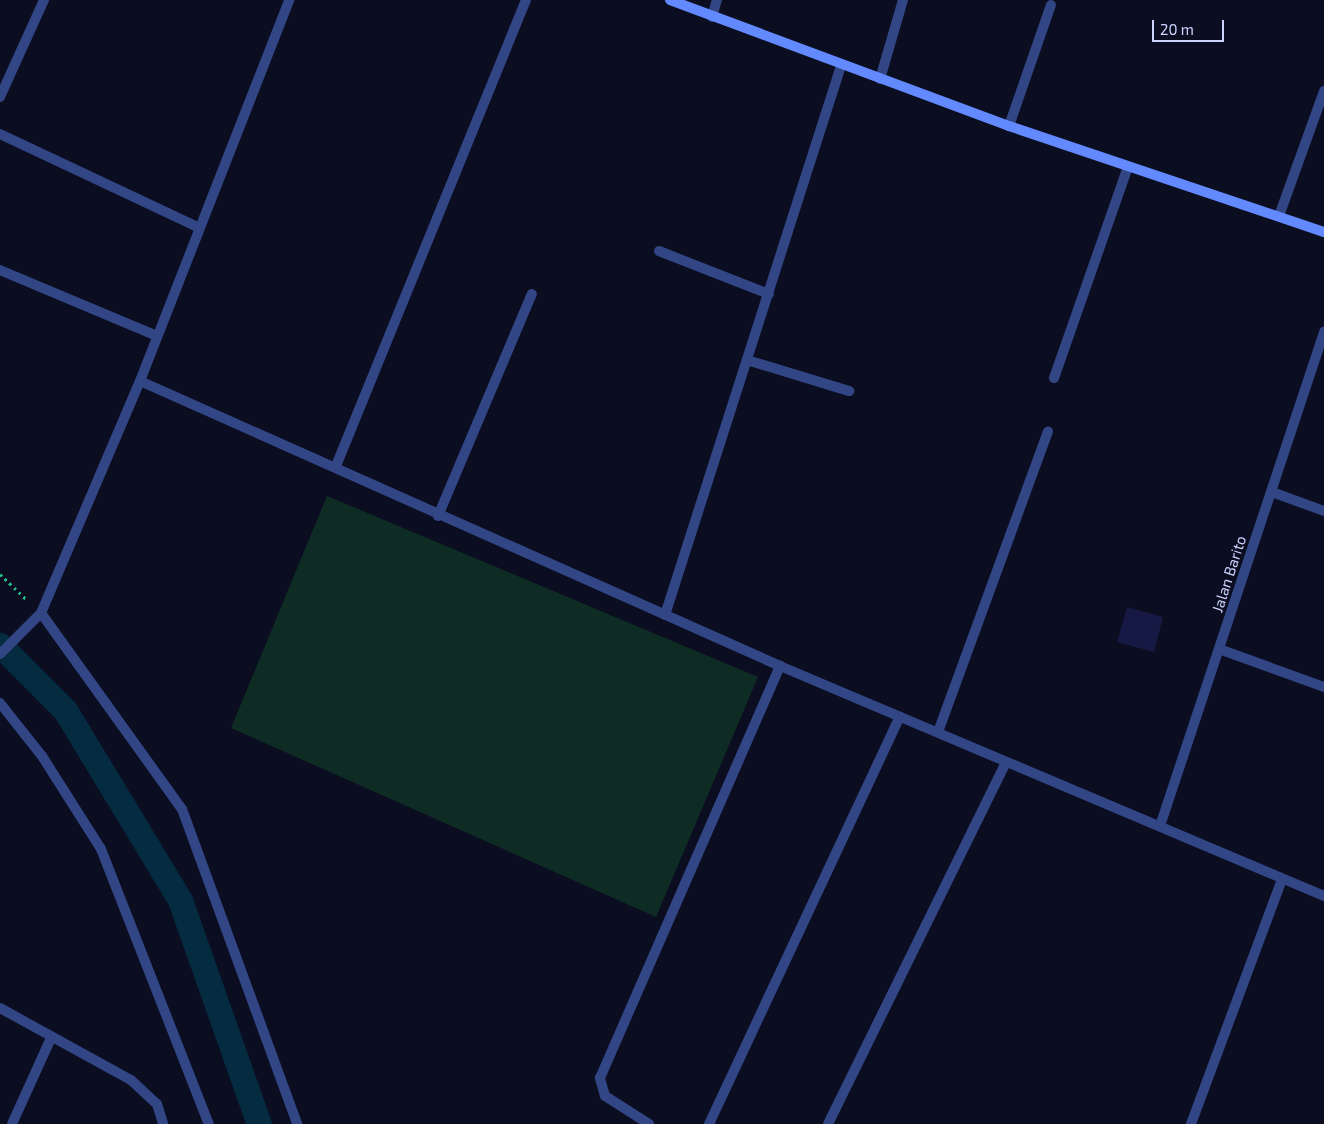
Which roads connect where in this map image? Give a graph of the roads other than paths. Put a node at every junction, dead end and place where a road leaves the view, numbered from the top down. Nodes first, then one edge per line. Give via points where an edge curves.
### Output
1 (44, 0) edge
2 (289, 0) edge
3 (526, 0) edge
4 (670, 0) edge
5 (718, 0) edge
6 (903, 0) edge
7 (1051, 5) dead end
8 (712, 17) junction
9 (841, 66) junction
10 (880, 79) junction
11 (1323, 96) edge
12 (0, 97) edge
13 (1009, 126) junction
14 (0, 134) edge
15 (1128, 167) junction
16 (1280, 216) junction
17 (198, 227) junction
18 (1324, 232) edge
19 (659, 251) dead end
20 (0, 270) edge
21 (532, 294) dead end
22 (769, 294) junction
23 (1324, 332) edge
24 (157, 336) junction
25 (747, 360) junction
26 (1054, 378) dead end
27 (140, 381) junction
28 (849, 392) dead end
29 (1048, 431) dead end
30 (336, 466) junction
31 (1272, 492) junction
32 (1324, 511) edge
33 (438, 516) junction
34 (40, 613) junction
35 (665, 614) junction
36 (1219, 650) junction
37 (0, 654) edge
38 (780, 666) junction
39 (1324, 687) edge
40 (0, 703) edge
41 (900, 718) junction
42 (938, 732) junction
43 (1006, 763) junction
44 (1160, 826) junction
45 (1282, 879) junction
46 (1324, 896) edge
47 (0, 1008) edge
48 (51, 1038) junction
49 (12, 1124) edge
50 (163, 1124) edge
51 (209, 1124) edge
52 (297, 1124) edge
53 (649, 1124) edge
54 (708, 1124) edge
55 (828, 1124) edge
56 (1191, 1124) edge

1 - 12 street
2 - 17 street
3 - 30 street
4 - 8 main road
5 - 8 street
6 - 10 street
7 - 13 street
8 - 9 main road
9 - 10 main road
9 - 22 street
10 - 13 main road
11 - 16 street
13 - 15 main road
14 - 17 street
15 - 16 main road
15 - 26 street
16 - 18 main road
17 - 24 street
19 - 22 street
20 - 24 street
21 - 33 street
22 - 25 street
23 - 31 street, Jalan Barito
24 - 27 street
25 - 28 street
25 - 35 street
27 - 30 street
27 - 34 street
29 - 42 street
30 - 33 street
31 - 32 street
31 - 36 street, Jalan Barito
33 - 35 street
34 - 37 street
34 - 52 street via 182,809
35 - 38 street
36 - 39 street
36 - 44 street, Jalan Barito
38 - 41 street
38 - 53 street via 600,1078 605,1096
40 - 51 street via 42,756 101,849
41 - 42 street
41 - 54 street
42 - 43 street
43 - 44 street
43 - 55 street
44 - 45 street
45 - 46 street
45 - 56 street
47 - 48 street
48 - 49 street
48 - 50 street via 131,1080 157,1104

